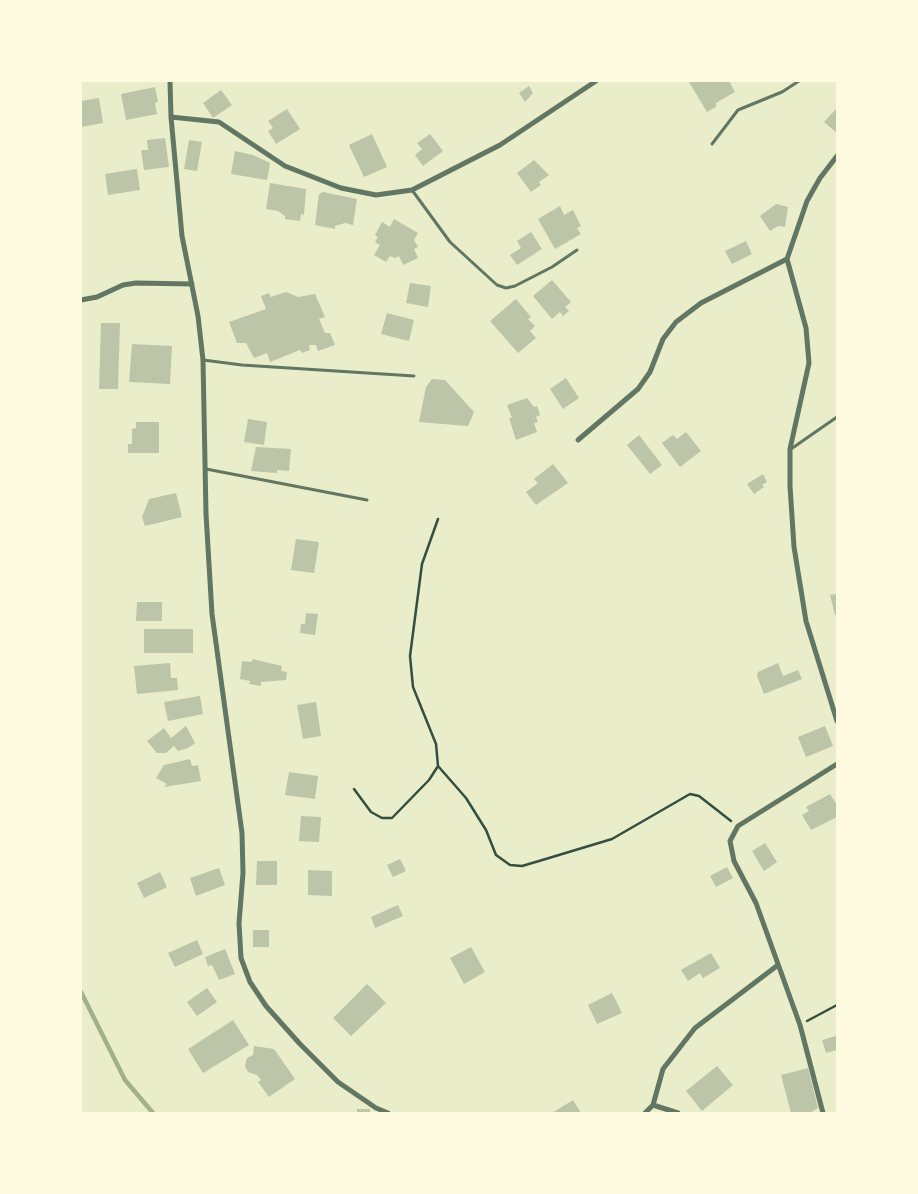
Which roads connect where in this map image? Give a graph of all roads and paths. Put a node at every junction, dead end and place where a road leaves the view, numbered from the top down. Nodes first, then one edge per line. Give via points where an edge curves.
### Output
1 (170, 81) edge
2 (596, 81) edge
3 (799, 81) edge
4 (170, 117) junction
5 (712, 144) dead end
6 (837, 156) edge
7 (412, 190) junction
8 (577, 250) dead end
9 (787, 259) junction
10 (192, 284) junction
11 (84, 300) edge
12 (203, 360) junction
13 (414, 376) dead end
14 (837, 417) edge
15 (578, 440) dead end
16 (790, 449) junction
17 (206, 469) junction
18 (367, 500) dead end
19 (438, 519) dead end
20 (837, 721) edge
21 (837, 764) edge
22 (438, 766) junction
23 (354, 789) dead end
24 (738, 826) junction
25 (778, 965) junction
26 (837, 1005) edge
27 (800, 1025) junction
28 (653, 1105) junction
29 (388, 1113) edge
30 (645, 1113) edge
31 (678, 1113) edge
32 (823, 1113) edge

1 - 4 street
2 - 7 street via 500,145
3 - 5 lane via 782,92 738,110
4 - 7 street via 219,122 285,166 342,188 376,195
4 - 10 street via 182,236
6 - 9 street via 807,201
7 - 8 lane via 450,242 497,285 515,286
9 - 15 street via 701,303 676,322 638,389
9 - 16 street via 806,328 808,363
10 - 11 street via 130,284
10 - 12 street
12 - 13 lane
12 - 17 street
14 - 16 lane
16 - 20 street via 794,547 806,621
17 - 18 lane
17 - 29 street via 212,614 242,833 241,958 250,982 266,1006 300,1044 338,1082
19 - 22 path via 422,564 410,656 413,687 436,744
21 - 24 street
22 - 23 path via 429,780 392,818 382,818 371,812
22 - 24 path via 466,798 486,830 496,855 510,865 539,862 612,839 690,794 699,796
24 - 25 street via 730,841 734,861 756,903
25 - 27 street
25 - 28 street via 695,1028 663,1069
26 - 27 path
27 - 32 street
28 - 30 street
28 - 31 street

